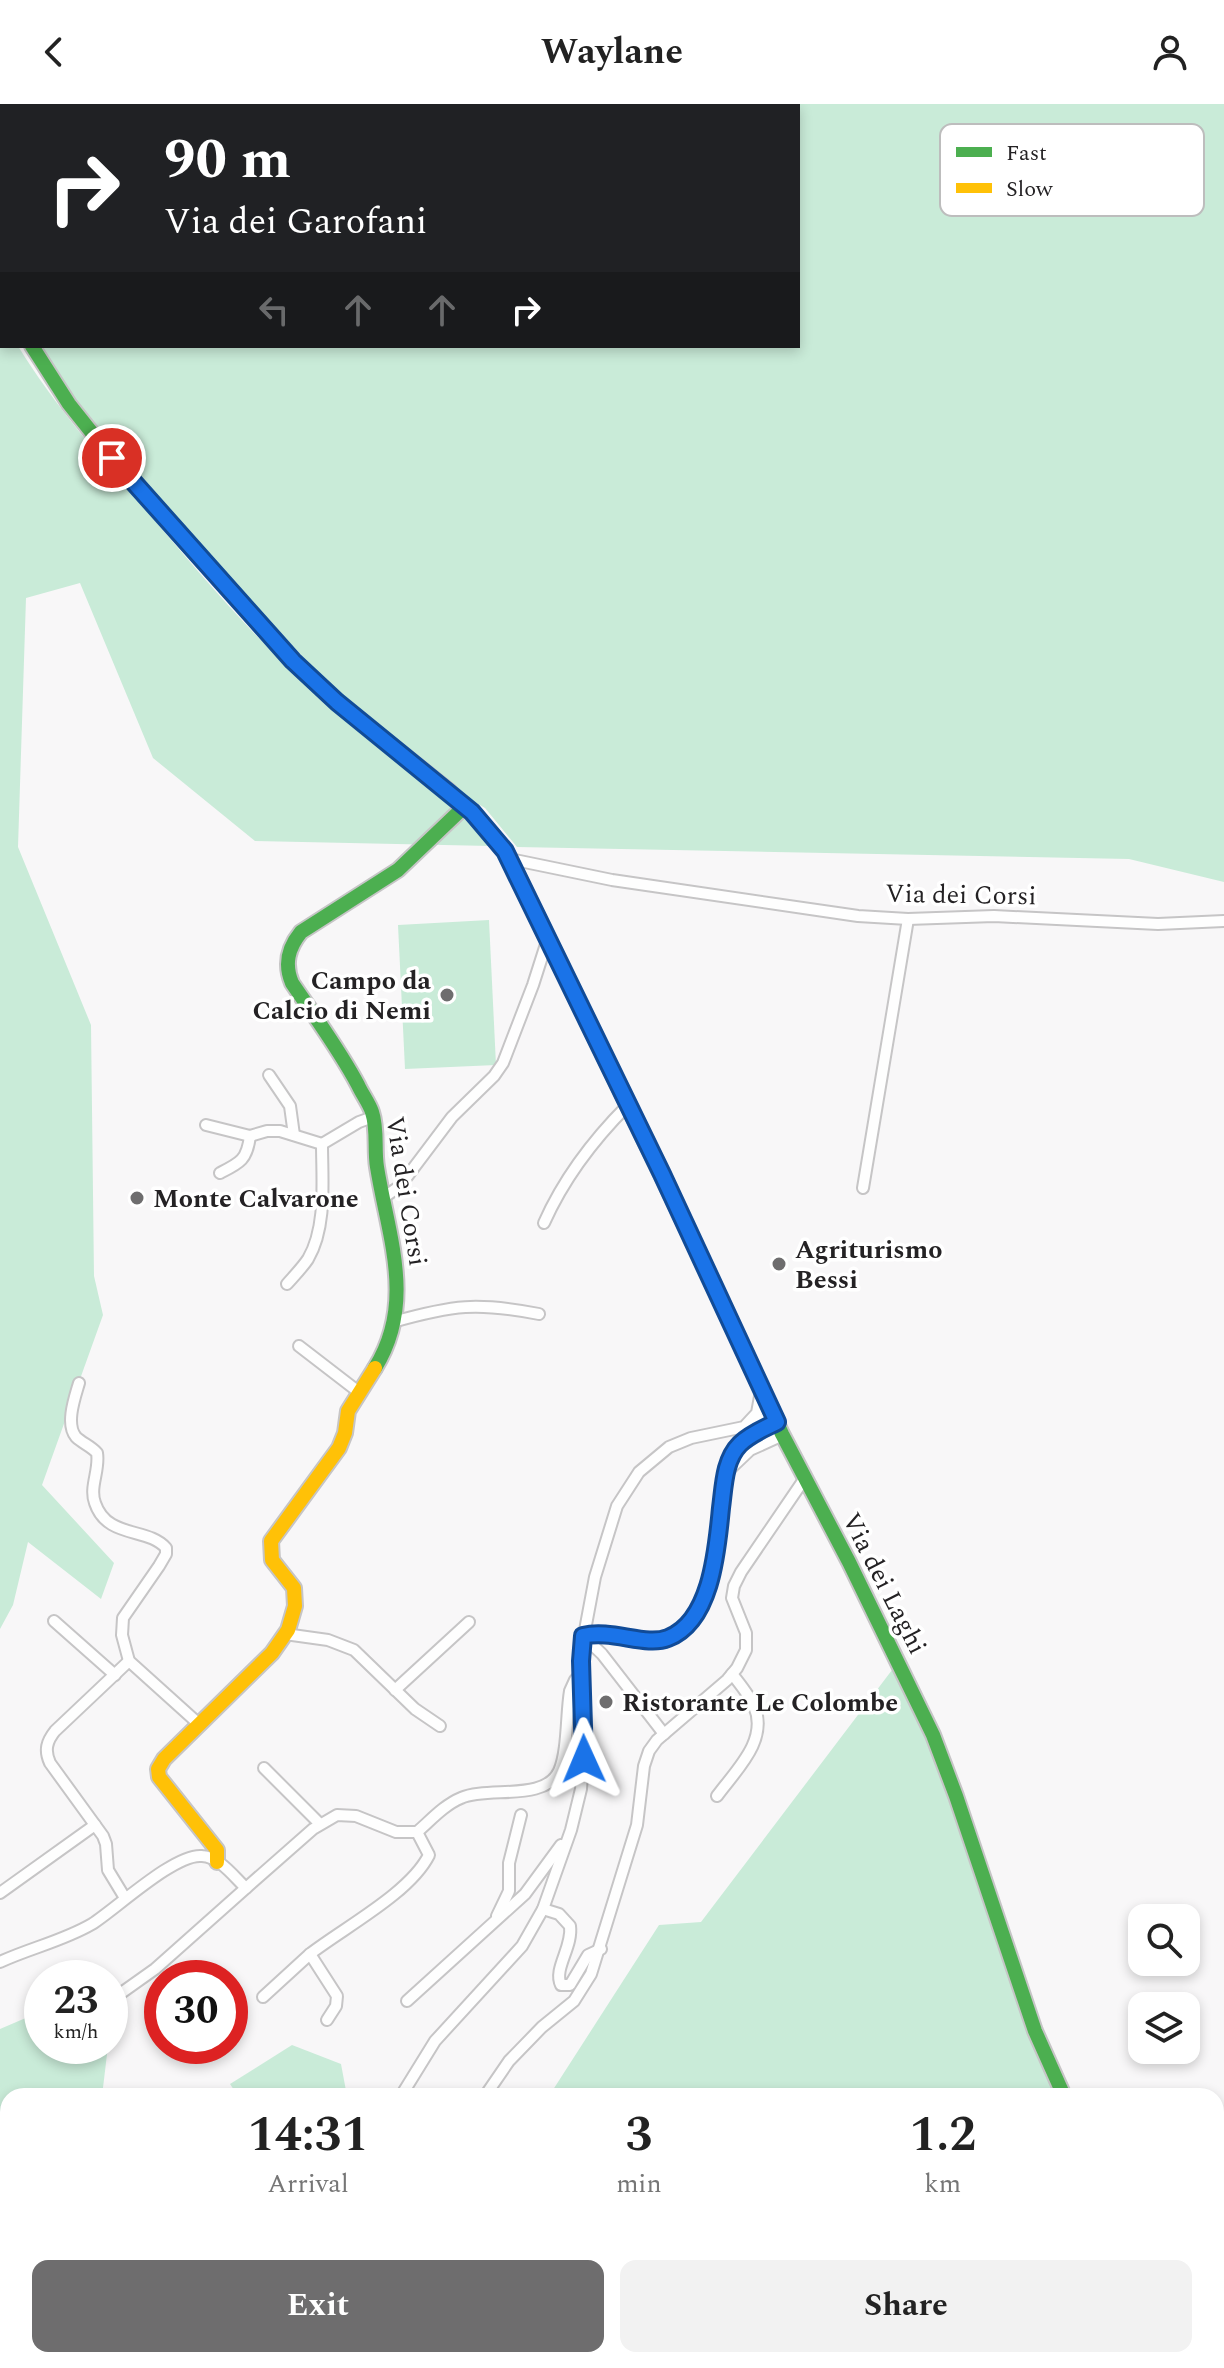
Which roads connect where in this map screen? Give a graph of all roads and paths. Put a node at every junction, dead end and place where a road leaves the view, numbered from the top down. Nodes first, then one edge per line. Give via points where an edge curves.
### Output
1 (33, 348) edge
2 (465, 806) junction
3 (510, 859) junction
4 (908, 919) junction
5 (1224, 921) edge
6 (548, 938) junction
7 (269, 1075) dead end
8 (628, 1105) junction
9 (373, 1117) junction
10 (206, 1125) dead end
11 (294, 1135) junction
12 (250, 1136) junction
13 (322, 1144) junction
14 (220, 1173) dead end
15 (863, 1188) dead end
16 (383, 1198) junction
17 (544, 1223) dead end
18 (287, 1284) dead end
19 (539, 1314) dead end
20 (393, 1322) junction
21 (299, 1346) dead end
22 (79, 1383) dead end
23 (761, 1388) junction
24 (360, 1393) junction
25 (778, 1424) junction
26 (744, 1427) junction
27 (805, 1478) junction
28 (54, 1621) dead end
29 (469, 1622) dead end
30 (285, 1634) junction
31 (583, 1636) junction
32 (129, 1661) junction
33 (581, 1674) junction
34 (732, 1674) junction
35 (115, 1675) junction
36 (395, 1690) junction
37 (200, 1725) junction
38 (440, 1726) dead end
39 (664, 1734) junction
40 (264, 1768) dead end
41 (717, 1796) dead end
42 (521, 1815) dead end
43 (320, 1824) junction
44 (95, 1825) junction
45 (571, 1830) junction
46 (417, 1832) junction
47 (217, 1862) junction
48 (510, 1882) junction
49 (246, 1888) junction
50 (531, 1889) junction
51 (0, 1893) edge
52 (125, 1898) junction
53 (543, 1909) junction
54 (492, 1925) junction
55 (601, 1949) junction
56 (310, 1954) junction
57 (0, 1962) edge
58 (128, 1988) edge
59 (263, 1997) dead end
60 (407, 2001) dead end
61 (327, 2020) dead end
62 (406, 2088) edge
63 (490, 2088) edge
64 (1060, 2088) edge

1 - 2 main road, Via dei Laghi via 103,448 293,661
2 - 3 main road, Via dei Laghi
2 - 9 main road, Via dei Corsi via 398,870 301,932 289,951 292,983 345,1061
3 - 4 street, Via dei Corsi via 851,916
3 - 6 main road, Via dei Laghi
4 - 5 street, Via dei Corsi
4 - 15 street
6 - 8 main road, Via dei Laghi
6 - 16 street via 503,1063 452,1117 406,1179
7 - 11 street via 290,1106
8 - 17 street via 569,1174
8 - 23 main road, Via dei Laghi
9 - 13 street
9 - 16 main road, Via dei Corsi
10 - 12 street
11 - 12 street via 271,1130
11 - 13 street
12 - 14 street via 244,1158
13 - 18 street via 316,1239 308,1259
16 - 20 main road, Via dei Corsi via 397,1269
19 - 20 street via 469,1305
20 - 24 main road, Via dei Corsi via 384,1352
21 - 24 street
22 - 32 street via 72,1430 97,1453 97,1507 115,1526 166,1548 123,1618
23 - 25 main road, Via dei Laghi
23 - 26 street via 757,1413
24 - 30 main road, Via dei Corsi via 348,1411 339,1448 271,1541 273,1563 295,1592
25 - 26 street
25 - 27 main road, Via dei Laghi
25 - 31 street via 742,1442 728,1463 712,1565 695,1617 661,1640
26 - 31 street via 674,1444 630,1483 607,1532
27 - 34 street via 734,1586 733,1602 747,1643
27 - 64 main road, Via dei Laghi via 941,1754 1032,2023
28 - 35 street
29 - 36 street
30 - 36 street via 347,1645
30 - 37 main road, Via dei Corsi
31 - 33 street
31 - 39 street
32 - 35 street
32 - 37 street
33 - 45 street via 584,1768
33 - 46 street via 570,1691 563,1758 552,1781 525,1790 463,1797
34 - 39 street
34 - 41 street via 754,1706 758,1735
35 - 44 street via 55,1731 46,1747 50,1763
36 - 38 street
37 - 47 main road, Via dei Corsi via 162,1761 158,1773 215,1847
39 - 55 street via 645,1761 637,1825
40 - 43 street
42 - 48 street via 509,1863
43 - 46 street via 348,1814 396,1832
43 - 49 street
44 - 51 street
44 - 52 street via 105,1840 110,1873
45 - 50 street
45 - 53 street
46 - 56 street via 429,1855 418,1872
47 - 49 street
47 - 52 street via 203,1856 187,1858
48 - 50 street
48 - 54 street
49 - 58 street
50 - 54 street
52 - 57 street via 94,1923
53 - 55 street via 559,1914 570,1926 561,1985 570,1985 588,1955
53 - 62 street via 522,1946 430,2048
54 - 60 street
55 - 63 street via 578,1996 517,2052
56 - 59 street
56 - 61 street via 337,1996

